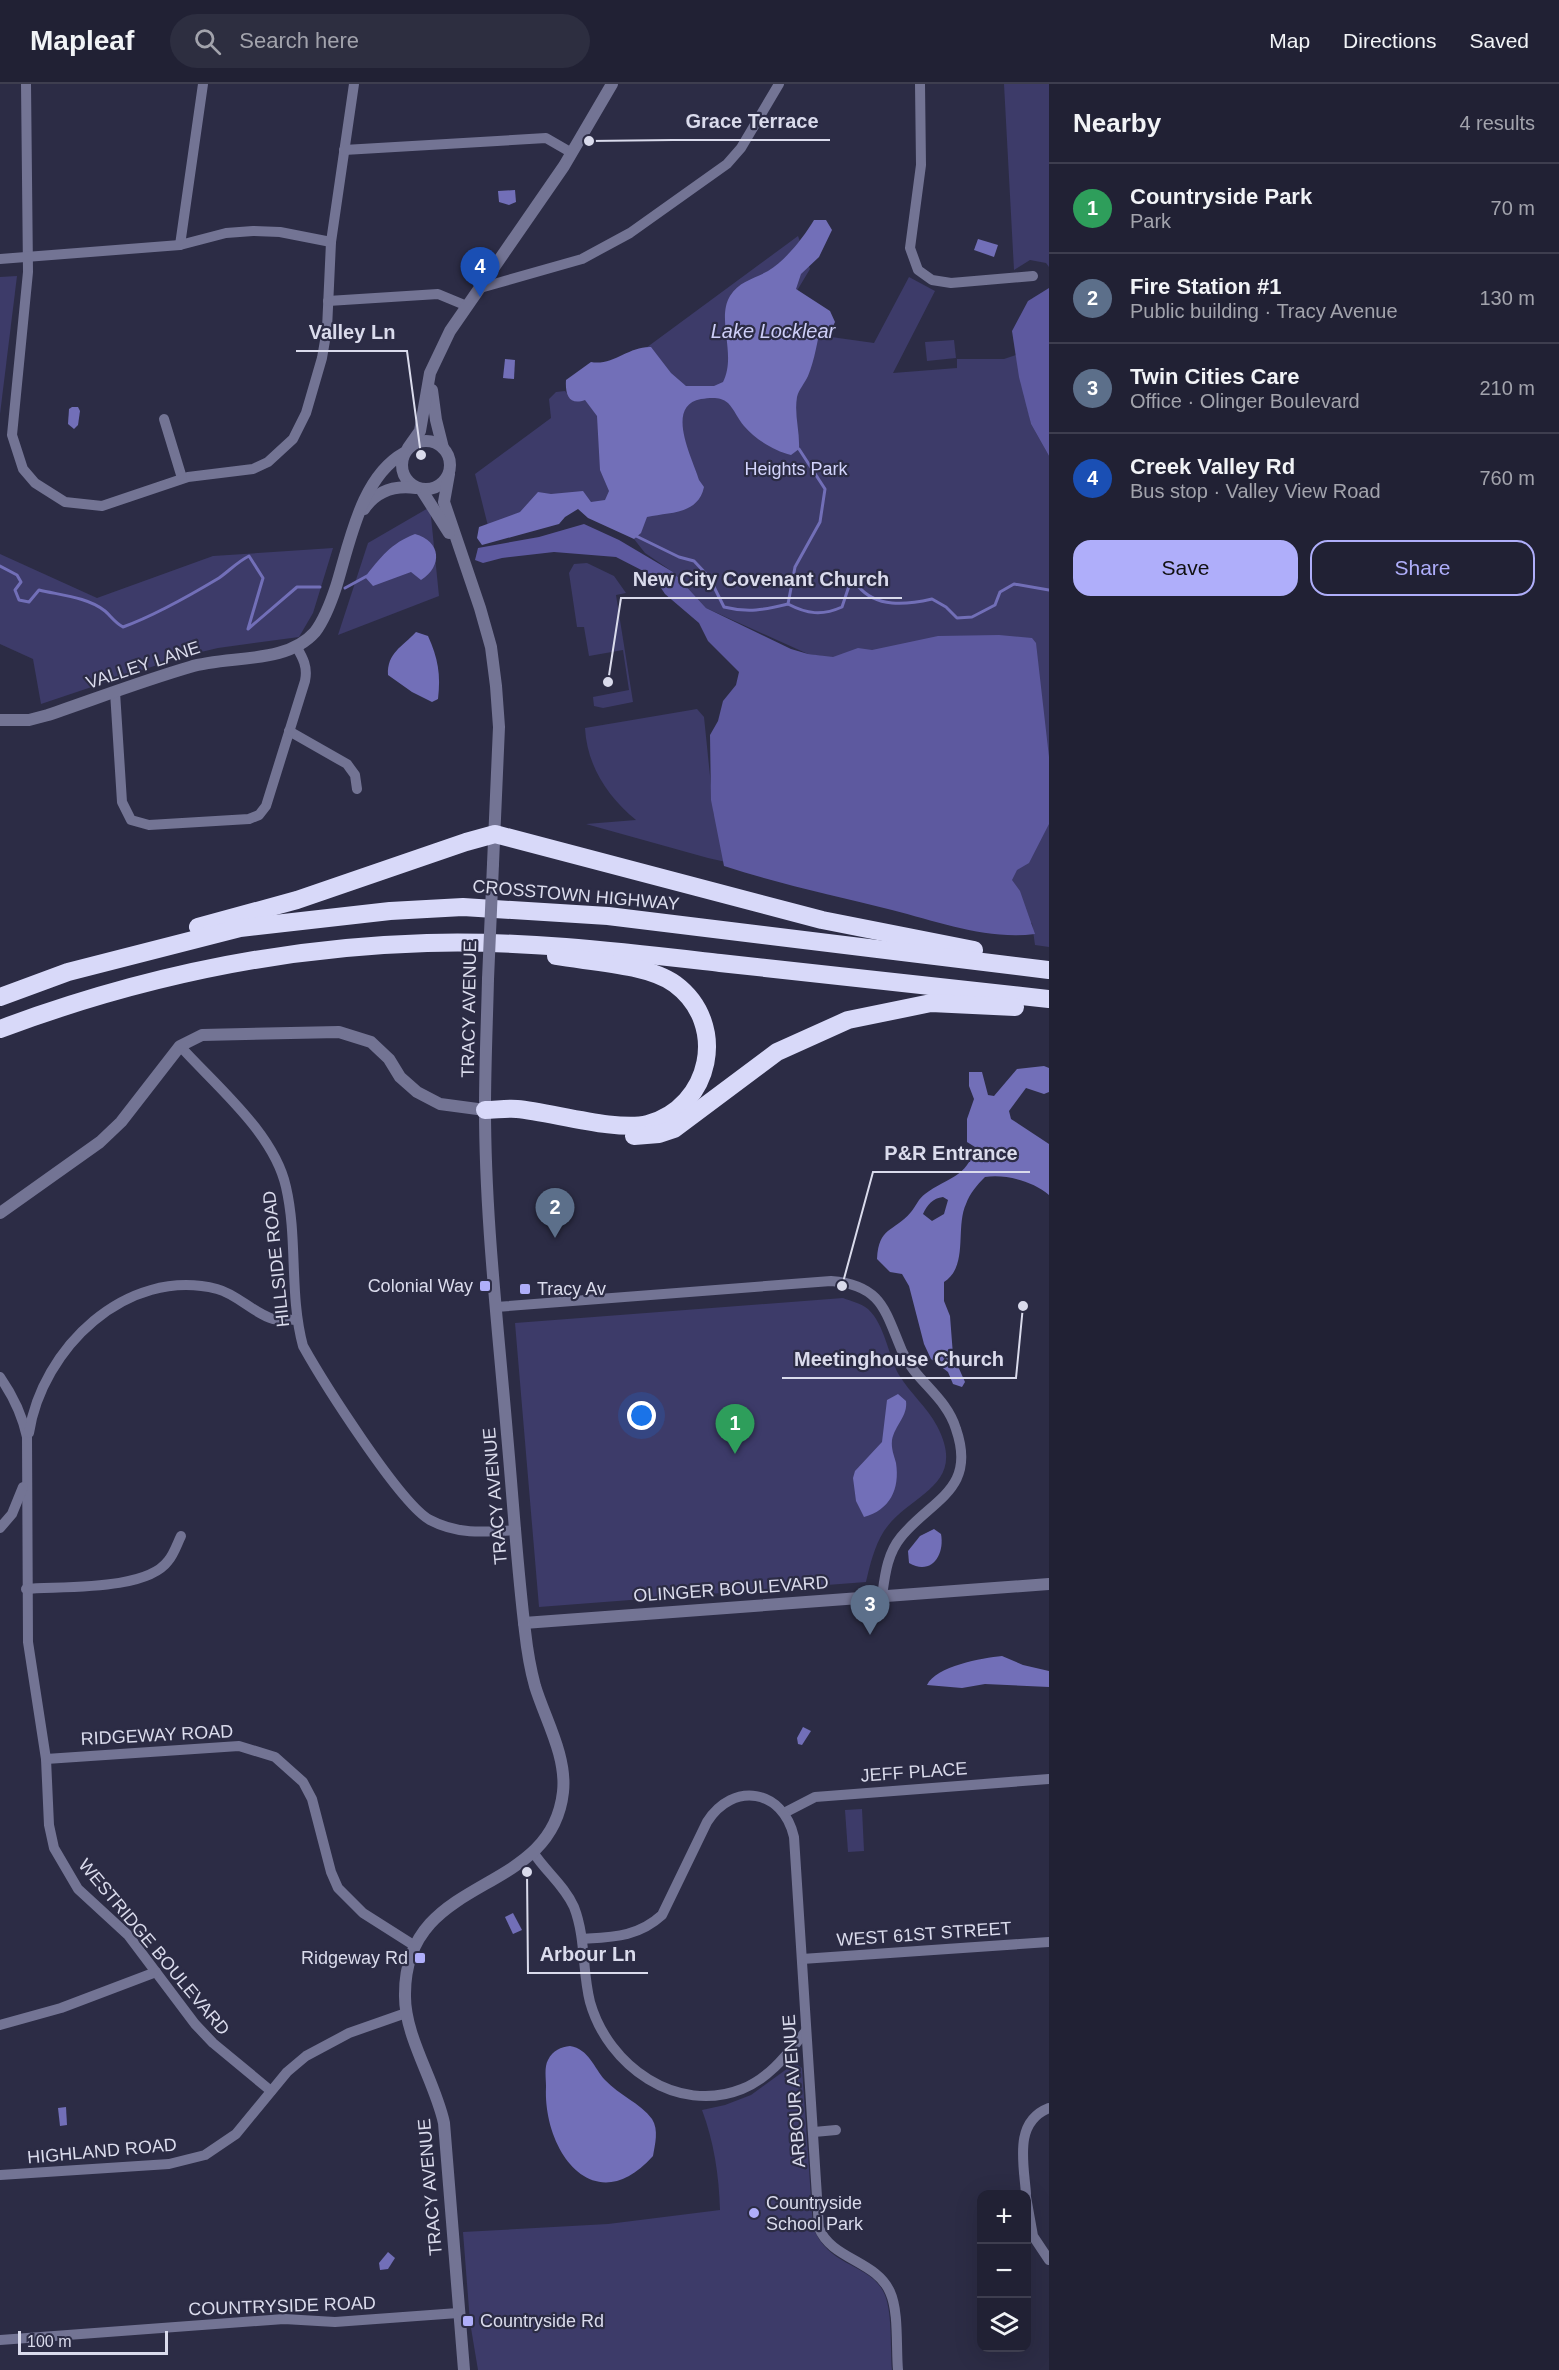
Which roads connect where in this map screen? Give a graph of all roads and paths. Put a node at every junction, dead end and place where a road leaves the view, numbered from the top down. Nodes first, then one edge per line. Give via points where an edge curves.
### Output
1 (26, 84) edge
2 (202, 84) edge
3 (354, 84) edge
4 (612, 84) edge
5 (779, 84) edge
6 (920, 84) edge
7 (344, 150) junction
8 (572, 153) junction
9 (331, 242) junction
10 (180, 245) junction
11 (28, 257) junction
12 (0, 259) edge
13 (1033, 276) dead end
14 (480, 288) junction
15 (328, 301) junction
16 (467, 306) junction
17 (430, 373) junction
18 (164, 419) dead end
19 (443, 448) junction
20 (406, 451) junction
21 (449, 474) junction
22 (182, 478) junction
23 (419, 488) junction
24 (359, 518) junction
25 (456, 543) junction
26 (296, 646) junction
27 (115, 692) junction
28 (0, 720) edge
29 (289, 730) junction
30 (357, 789) dead end
31 (495, 834) junction
32 (390, 945) junction
33 (1049, 964) edge
34 (1049, 970) edge
35 (68, 972) junction
36 (0, 997) edge
37 (1049, 999) edge
38 (1049, 1009) edge
39 (0, 1029) edge
40 (180, 1046) junction
41 (485, 1110) junction
42 (0, 1213) edge
43 (496, 1307) junction
44 (296, 1320) junction
45 (0, 1377) edge
46 (26, 1458) junction
47 (0, 1528) edge
48 (516, 1530) junction
49 (181, 1536) dead end
50 (1049, 1584) edge
51 (26, 1589) junction
52 (882, 1596) junction
53 (524, 1623) junction
54 (46, 1759) junction
55 (1049, 1779) edge
56 (784, 1813) junction
57 (533, 1852) junction
58 (582, 1939) junction
59 (1049, 1942) edge
60 (415, 1946) junction
61 (802, 1959) junction
62 (156, 1972) junction
63 (406, 2013) junction
64 (0, 2025) edge
65 (806, 2031) junction
66 (271, 2091) junction
67 (1049, 2108) edge
68 (836, 2130) dead end
69 (814, 2132) junction
70 (0, 2175) edge
71 (1026, 2190) edge
72 (1031, 2225) edge
73 (1049, 2260) edge
74 (458, 2313) junction
75 (0, 2340) edge
76 (464, 2370) edge
77 (898, 2370) edge

1 - 11 street
2 - 10 street
3 - 7 street
4 - 8 street
5 - 14 street via 753,130 727,164 648,221 582,259
6 - 13 street via 921,165 910,248 918,270 932,280 951,283
7 - 8 street via 546,138
7 - 9 street
8 - 14 street
9 - 10 street via 253,231 226,233
9 - 15 street
10 - 11 street
11 - 12 street
11 - 22 street via 12,435 23,469 49,494 84,506 102,506
14 - 16 street
15 - 16 street via 438,294
15 - 22 street via 322,358 309,404 293,439 268,462 253,469
16 - 17 street
17 - 19 street
17 - 20 street via 420,431
18 - 22 street
19 - 20 street via 422,441
19 - 21 street via 450,460
20 - 23 street via 402,471
20 - 24 street, VALLEY LANE via 371,483
21 - 23 street via 440,485
21 - 25 street, TRACY AVENUE via 444,501
23 - 24 street, VALLEY LANE via 402,486 379,493
23 - 25 street, TRACY AVENUE
24 - 26 street, VALLEY LANE via 329,606 314,632
25 - 31 street, TRACY AVENUE via 491,647 499,727
26 - 27 street, VALLEY LANE via 190,667
26 - 29 street via 307,672
27 - 28 street, VALLEY LANE via 29,720
27 - 29 street via 122,802 131,820 149,825 249,819 259,815 266,806
29 - 30 street via 347,764 356,775
31 - 33 highway via 822,920
31 - 35 highway via 297,900 218,920
31 - 41 street, TRACY AVENUE, bridge
32 - 37 highway via 467,942 576,947
32 - 39 highway via 190,971
32 - 41 highway via 555,956 650,973 676,985 701,1016 708,1047 702,1078 690,1096 658,1121 635,1126 516,1109
34 - 35 highway, CROSSTOWN HIGHWAY via 608,916 463,907 240,928
35 - 36 highway, CROSSTOWN HIGHWAY
38 - 41 highway via 931,1003 848,1020 777,1052 674,1129 659,1134 608,1135
40 - 41 street via 202,1035 339,1032 371,1042 417,1092 440,1104
40 - 42 street via 140,1100 107,1135 78,1160
40 - 44 street, HILLSIDE ROAD via 254,1127 280,1166 287,1188
41 - 43 street, TRACY AVENUE
43 - 48 street, TRACY AVENUE
43 - 52 street via 831,1281 848,1282 875,1296 886,1308 904,1357 949,1412 961,1448 957,1478 950,1491 901,1537 893,1550
44 - 46 street via 274,1319 218,1289 194,1286 169,1288 122,1302 77,1334 55,1363 35,1404
44 - 48 street, HILLSIDE ROAD via 312,1362 414,1508 428,1519 463,1532
45 - 46 street, WESTRIDGE BOULEVARD via 23,1417
46 - 47 street via 21,1496
46 - 51 street, WESTRIDGE BOULEVARD
48 - 53 street, TRACY AVENUE
49 - 51 street via 168,1561 143,1577 126,1582
50 - 52 street, OLINGER BOULEVARD
51 - 54 street, WESTRIDGE BOULEVARD via 31,1672
52 - 53 street, OLINGER BOULEVARD
53 - 57 street, TRACY AVENUE via 534,1685 562,1771 563,1791 551,1830
54 - 60 street, RIDGEWAY ROAD via 239,1746 275,1757 303,1782 312,1798 338,1888 363,1913
54 - 62 street, WESTRIDGE BOULEVARD via 54,1848 78,1889 128,1935
55 - 56 street, JEFF PLACE via 815,1797
56 - 58 street via 775,1804 750,1795 724,1802 707,1822 662,1915 636,1933
56 - 61 street, ARBOUR AVENUE via 794,1837
57 - 58 street via 574,1907
57 - 60 street, TRACY AVENUE via 446,1906
58 - 65 street via 590,2002 605,2034 626,2062 664,2089 704,2097 743,2089 762,2079
59 - 61 street, WEST 61ST STREET
60 - 63 street, TRACY AVENUE via 406,1974
61 - 65 street, ARBOUR AVENUE
62 - 64 street
62 - 66 street, WESTRIDGE BOULEVARD via 213,2043
63 - 66 street, HIGHLAND ROAD via 327,2043 306,2056
63 - 74 street, TRACY AVENUE via 444,2123
65 - 69 street, ARBOUR AVENUE
66 - 70 street, HIGHLAND ROAD via 222,2146 188,2161
67 - 71 street via 1037,2114 1025,2133
68 - 69 street
69 - 77 street, ARBOUR AVENUE via 819,2228 823,2239 876,2275 891,2292
72 - 73 street via 1033,2236
74 - 75 street, COUNTRYSIDE ROAD via 335,2322 275,2320
74 - 76 street, TRACY AVENUE

